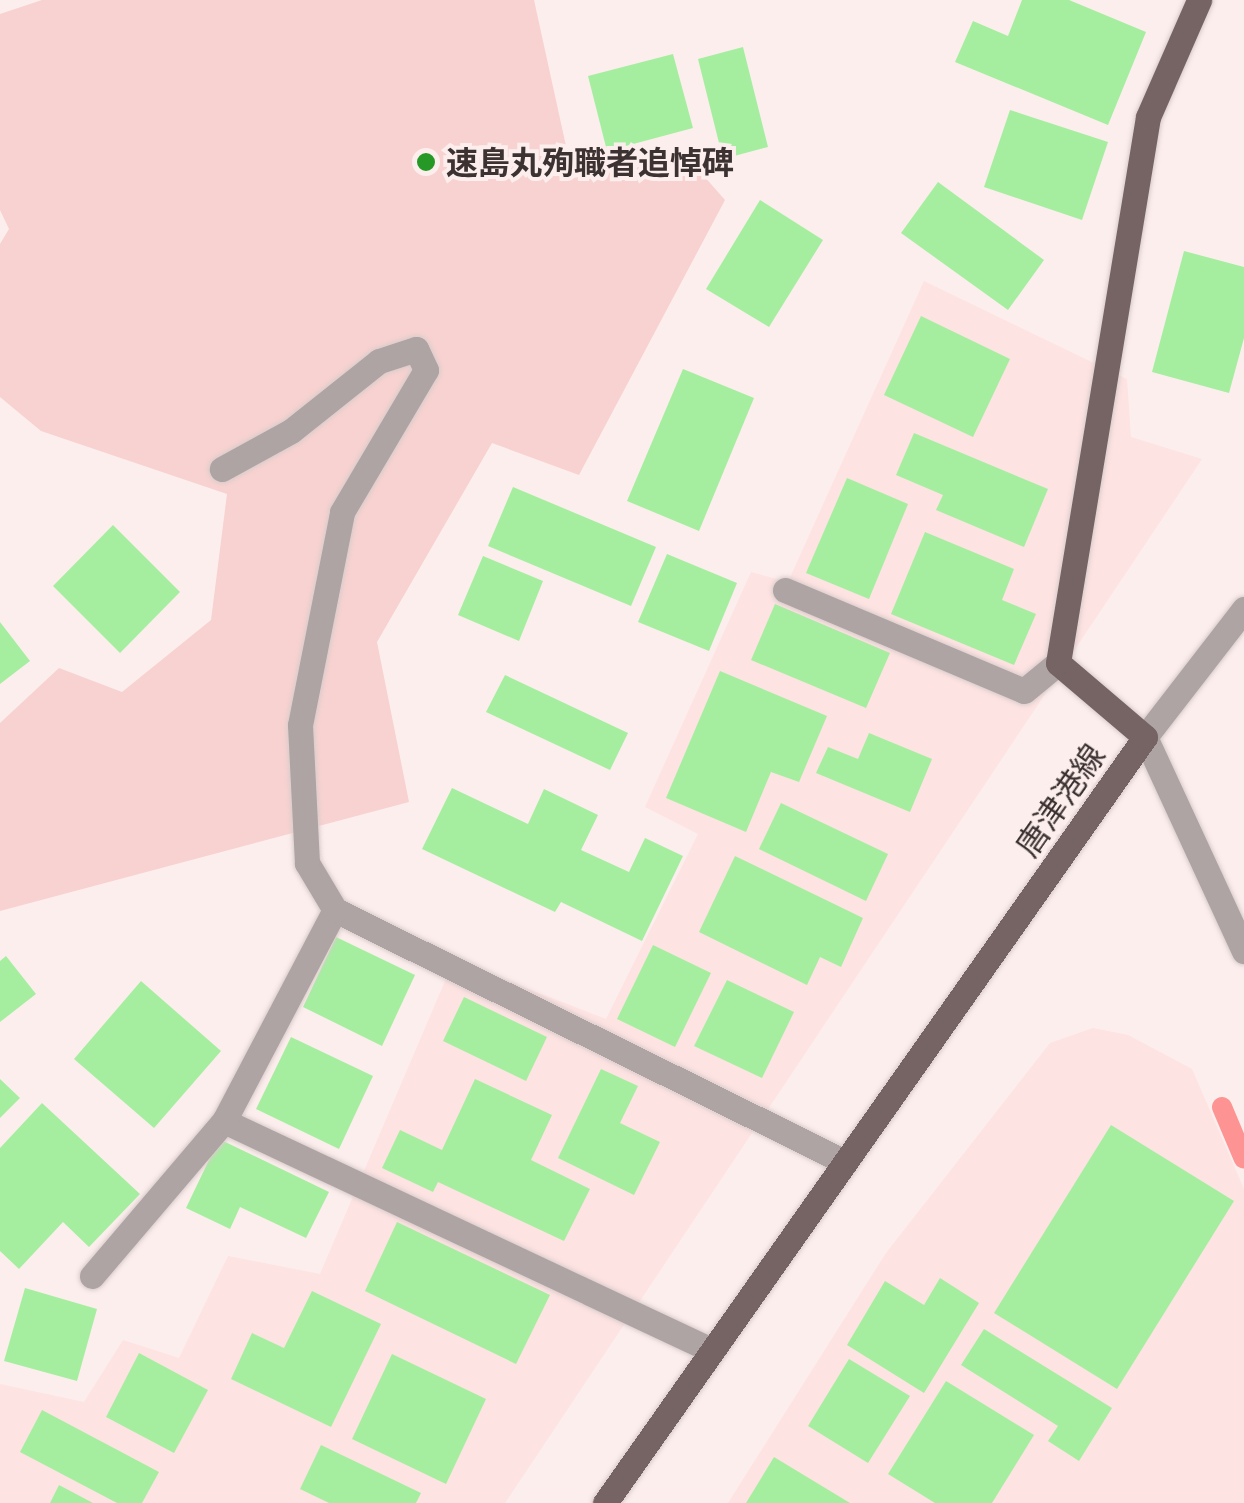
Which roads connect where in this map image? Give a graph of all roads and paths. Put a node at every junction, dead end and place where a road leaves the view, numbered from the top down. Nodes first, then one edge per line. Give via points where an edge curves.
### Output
1 (1199, 0) edge
2 (222, 469) dead end
3 (785, 590) dead end
4 (1244, 609) edge
5 (1058, 663) junction
6 (1145, 737) junction
7 (335, 910) junction
8 (1244, 951) edge
9 (224, 1121) junction
10 (843, 1160) junction
11 (92, 1276) dead end
12 (710, 1350) junction
13 (606, 1503) edge

1 - 5 main road via 1148,117
2 - 7 street via 290,431 379,361 416,350 426,370 342,512 300,725 306,864
3 - 5 street via 1024,691
4 - 6 street
5 - 6 main road, 唐津港線
6 - 8 street
6 - 10 main road, 唐津港線
7 - 9 street
7 - 10 street
9 - 11 street
9 - 12 street
10 - 12 main road, 唐津港線
12 - 13 main road, 唐津港線

